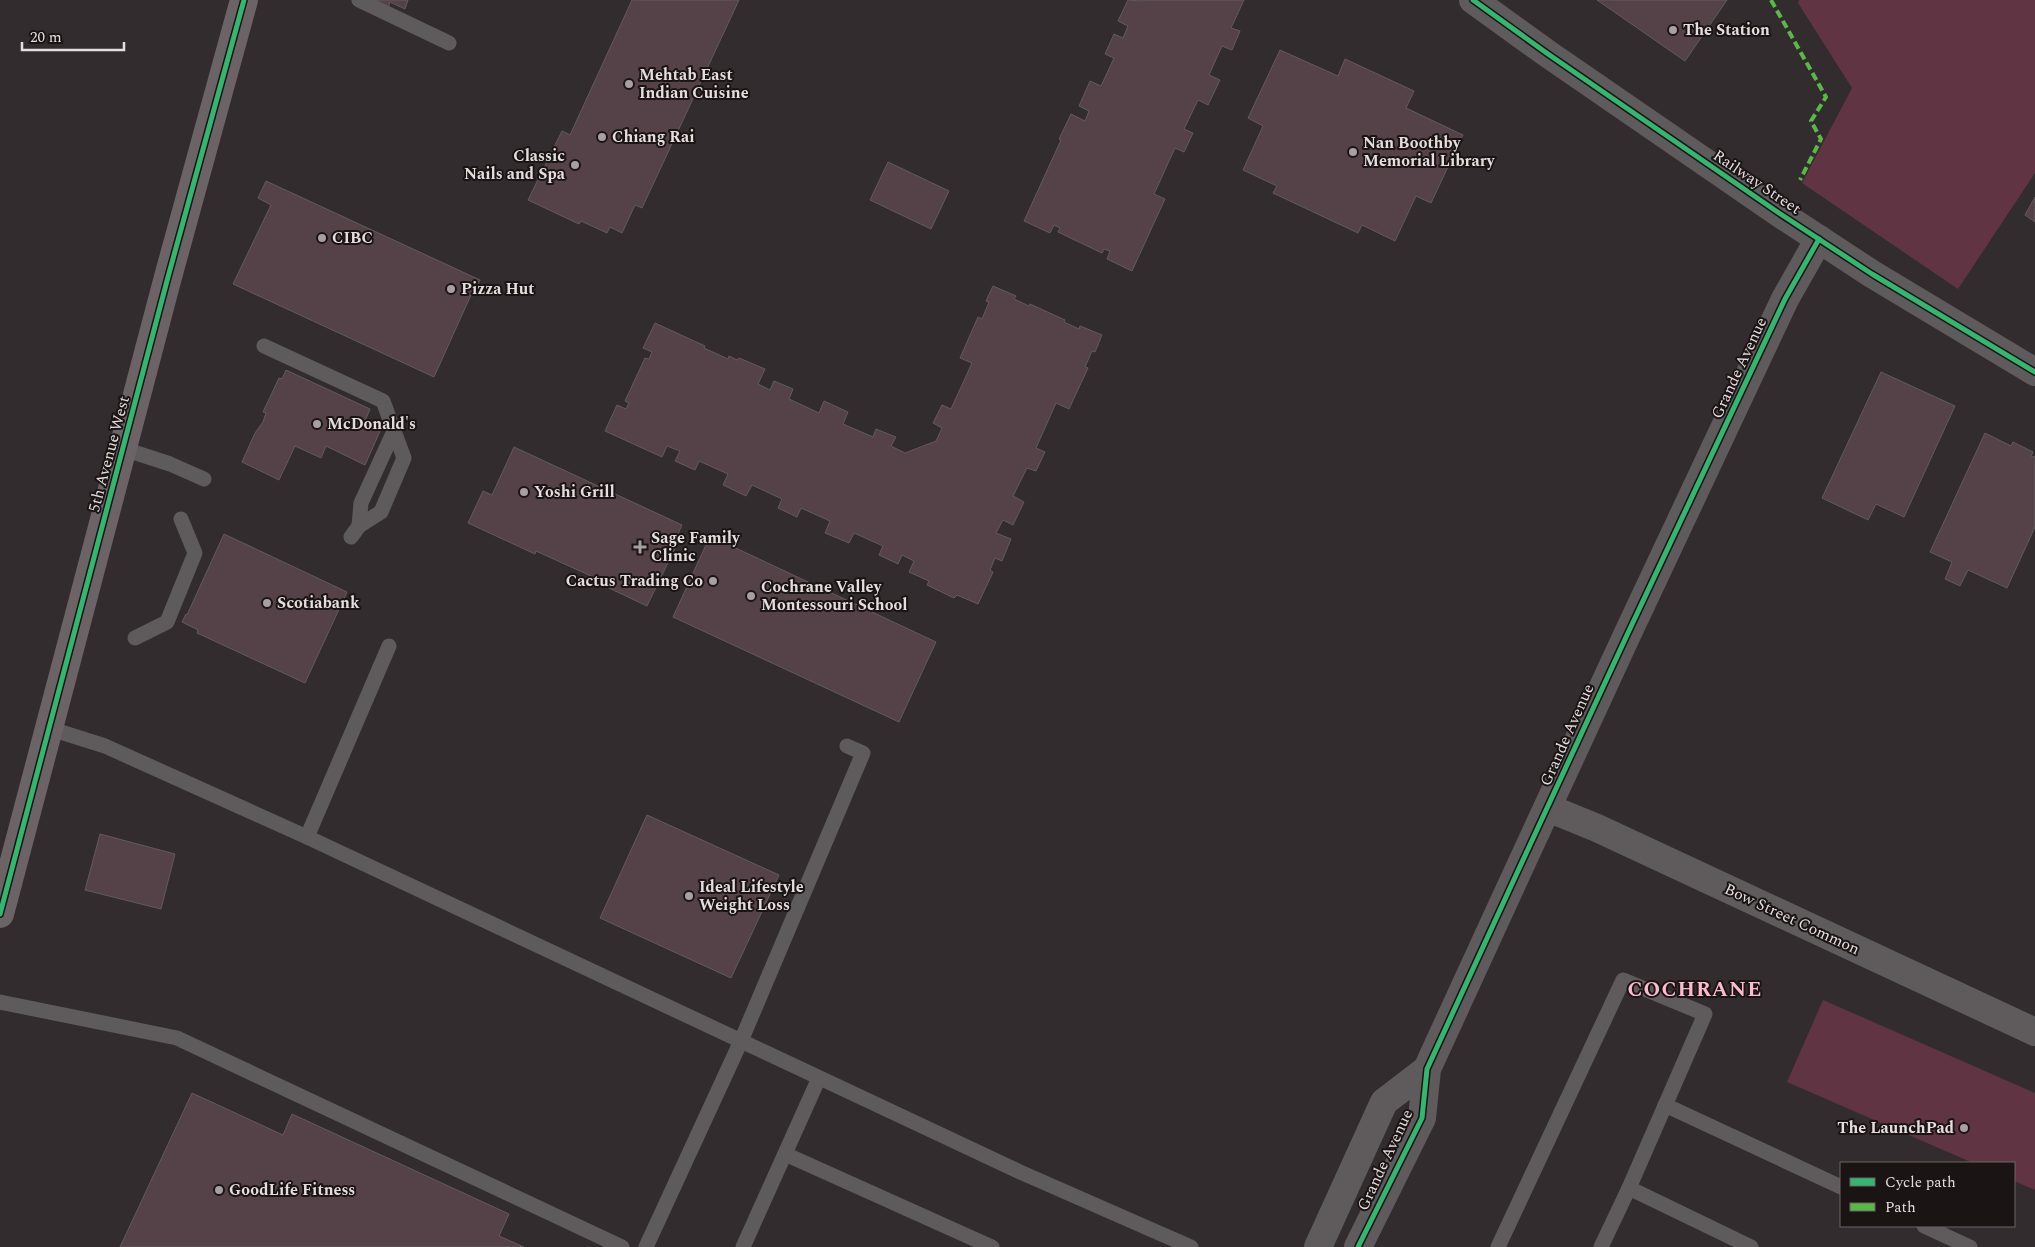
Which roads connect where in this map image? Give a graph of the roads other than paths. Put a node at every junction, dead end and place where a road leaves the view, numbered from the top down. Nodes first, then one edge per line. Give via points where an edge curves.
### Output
1 (244, 0) edge
2 (359, 0) edge
3 (1474, 0) edge
4 (448, 43) dead end
5 (1819, 239) junction
6 (264, 346) dead end
7 (2035, 372) edge
8 (394, 431) junction
9 (124, 449) junction
10 (204, 479) dead end
11 (181, 519) dead end
12 (135, 638) dead end
13 (389, 646) dead end
14 (48, 728) junction
15 (847, 746) dead end
16 (1548, 808) junction
17 (307, 837) junction
18 (0, 914) edge
19 (0, 1002) edge
20 (2035, 1032) edge
21 (741, 1041) junction
22 (1427, 1068) junction
23 (820, 1078) junction
24 (1665, 1105) junction
25 (785, 1154) junction
26 (1840, 1187) edge
27 (1629, 1188) junction
28 (1926, 1227) edge
29 (622, 1247) edge
30 (646, 1247) edge
31 (744, 1247) edge
32 (992, 1247) edge
33 (1191, 1247) edge
34 (1318, 1247) edge
35 (1358, 1247) edge
36 (1498, 1247) edge
37 (1601, 1247) edge
38 (1752, 1247) edge
39 (1970, 1247) edge

1 - 9 street, 5th Avenue West
2 - 4 lane
3 - 5 street, Railway Street via 1556,60
5 - 7 street, Railway Street
5 - 16 street, Grande Avenue via 1781,308
6 - 8 lane via 383,401
8 - 8 lane via 361,503 355,532 381,512 404,458
9 - 10 lane
9 - 14 street, 5th Avenue West
11 - 12 lane via 195,553 167,622
13 - 17 lane
14 - 17 lane via 105,746
14 - 18 street, 5th Avenue West
15 - 21 lane via 863,753
16 - 20 street, Bow Street Common
16 - 22 street, Grande Avenue
17 - 21 lane
19 - 29 lane via 177,1038
21 - 23 lane
21 - 30 lane
22 - 34 street, Grande Avenue via 1384,1102
22 - 35 street, Grande Avenue via 1422,1118
23 - 25 lane
23 - 33 lane via 1020,1172
24 - 26 lane
24 - 27 lane
24 - 36 lane via 1704,1014 1623,980
25 - 31 lane
25 - 32 lane
27 - 37 lane
27 - 38 lane
28 - 39 lane

